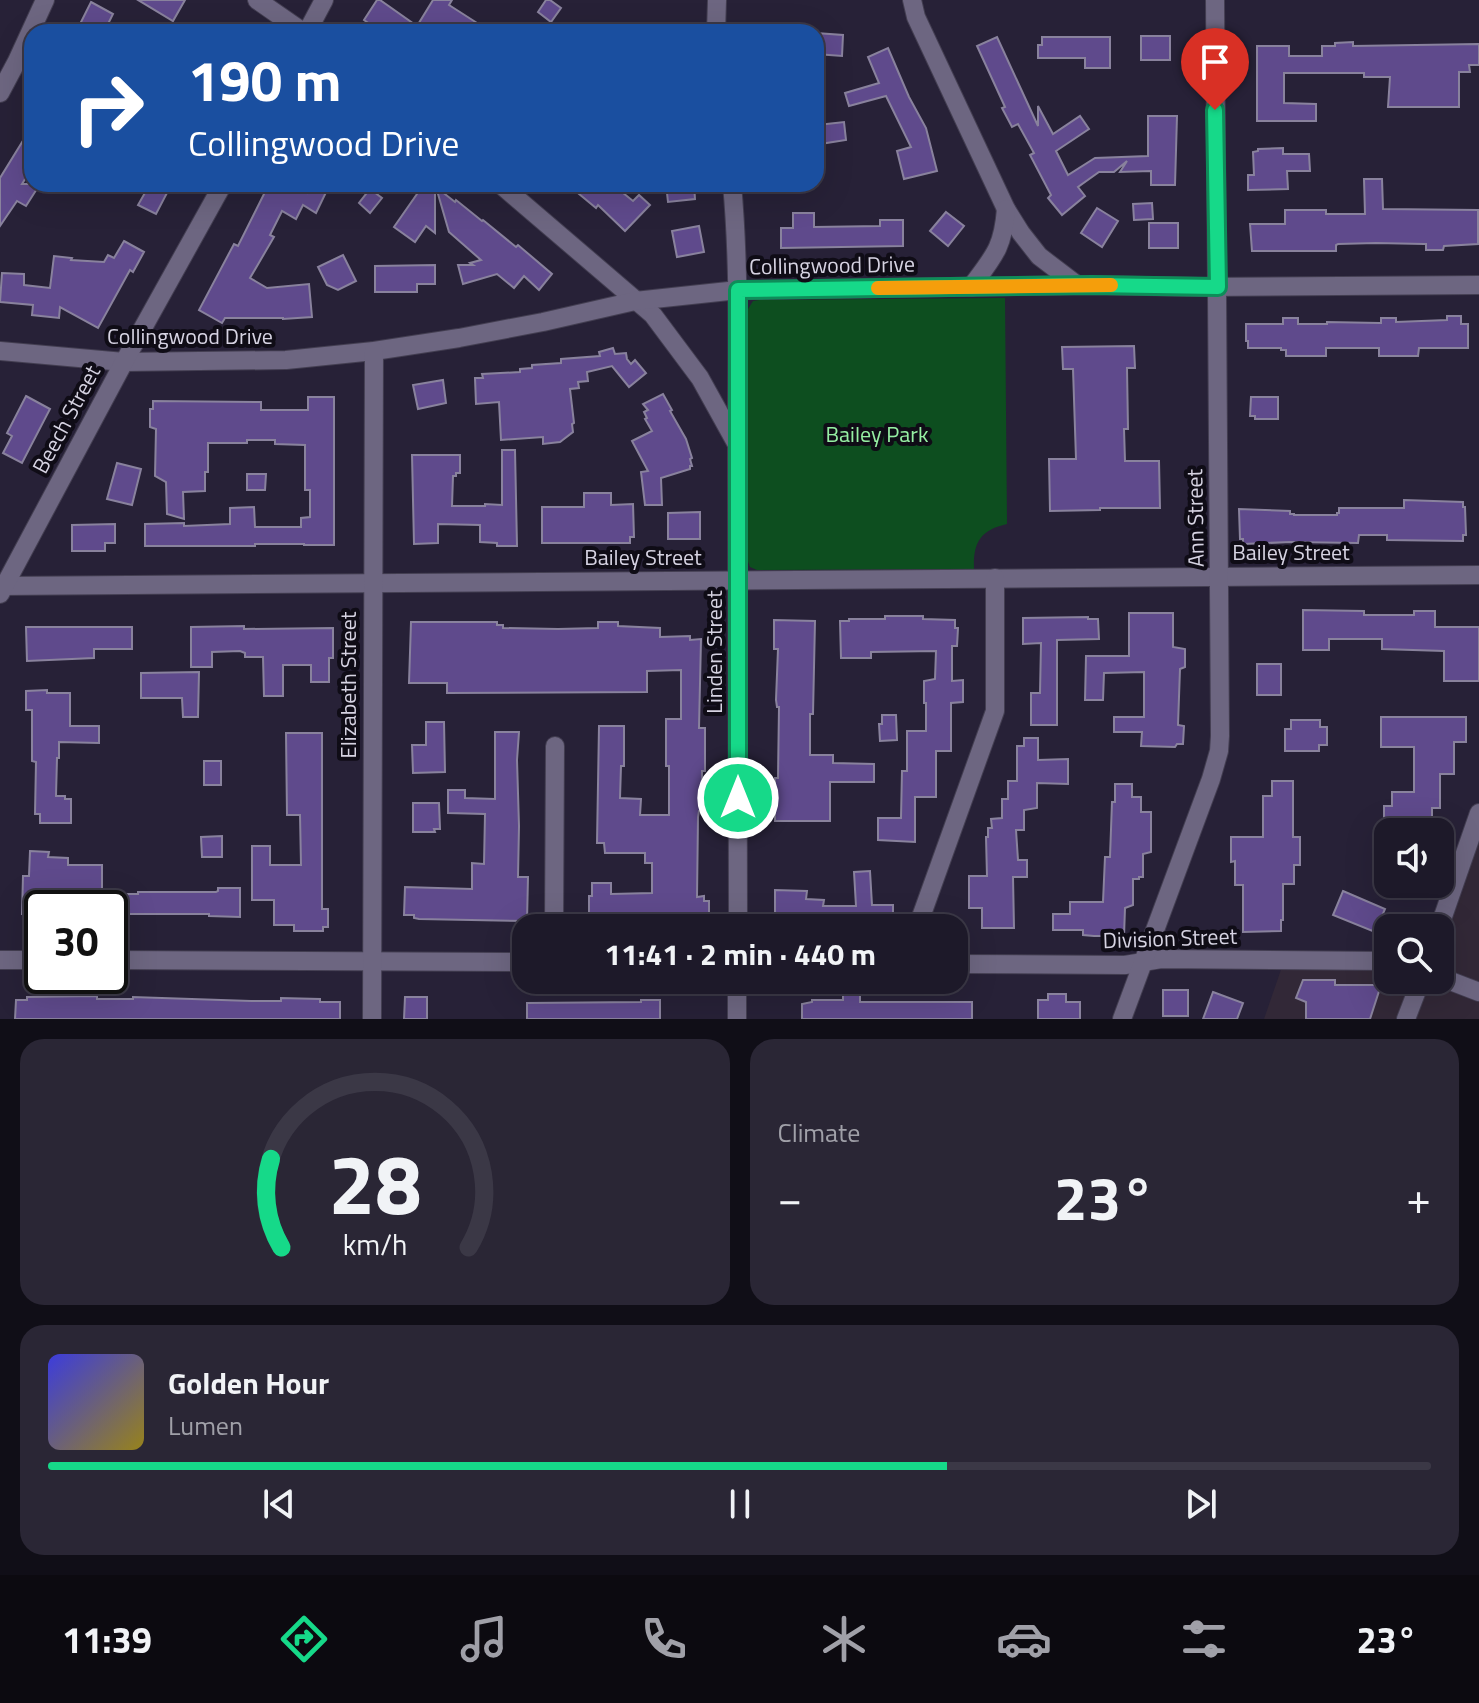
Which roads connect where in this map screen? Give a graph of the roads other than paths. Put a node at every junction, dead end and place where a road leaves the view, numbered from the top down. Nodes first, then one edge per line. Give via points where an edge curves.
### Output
1 (45, 0) edge
2 (257, 0) edge
3 (324, 0) edge
4 (717, 0) edge
5 (903, 0) edge
6 (912, 0) edge
7 (926, 0) edge
8 (1215, 0) edge
9 (34, 24) edge
10 (293, 24) edge
11 (310, 24) edge
12 (716, 24) edge
13 (24, 46) edge
14 (0, 93) edge
15 (219, 192) edge
16 (509, 192) edge
17 (733, 192) edge
18 (1006, 209) junction
19 (1077, 285) junction
20 (1479, 285) edge
21 (971, 287) junction
22 (1218, 287) junction
23 (738, 290) junction
24 (635, 301) junction
25 (0, 351) edge
26 (374, 351) junction
27 (124, 362) junction
28 (737, 446) junction
29 (1479, 575) edge
30 (1220, 576) junction
31 (995, 578) junction
32 (738, 580) junction
33 (372, 583) junction
34 (1, 589) edge
35 (555, 746) dead end
36 (1479, 813) edge
37 (554, 914) edge
38 (738, 914) edge
39 (922, 914) edge
40 (1444, 914) edge
41 (0, 960) edge
42 (24, 960) edge
43 (128, 960) edge
44 (372, 961) junction
45 (1374, 961) edge
46 (512, 962) edge
47 (1142, 962) junction
48 (968, 964) edge
49 (1454, 982) edge
50 (1479, 992) edge
51 (737, 994) edge
52 (1416, 994) edge
53 (372, 1019) edge
54 (737, 1019) edge
55 (1122, 1019) edge
56 (1406, 1019) edge

1 - 9 street
2 - 10 street
3 - 11 street
4 - 12 street
5 - 6 street
6 - 7 street
6 - 18 street
8 - 22 street, Ann Street
13 - 14 street
15 - 27 street, Beech Street
16 - 24 street
17 - 23 street, Linden Street
18 - 19 street via 1039,256
18 - 21 street via 998,250
19 - 21 street, Collingwood Drive
19 - 22 street, Collingwood Drive
20 - 22 street, Collingwood Drive
21 - 23 street, Collingwood Drive
22 - 30 street, Ann Street
23 - 24 street, Collingwood Drive
23 - 28 street, Linden Street
24 - 26 street, Collingwood Drive
24 - 28 street via 653,315 700,378
25 - 27 street, Collingwood Drive
26 - 27 street, Collingwood Drive via 286,360
26 - 33 street, Elizabeth Street
27 - 34 street, Beech Street
28 - 32 street, Linden Street
29 - 30 street, Bailey Street
30 - 31 street, Bailey Street
30 - 47 street, Ann Street via 1219,751
31 - 32 street, Bailey Street
31 - 39 street via 995,711
32 - 33 street, Bailey Street
32 - 38 street, Linden Street
33 - 34 street, Bailey Street
33 - 44 street, Elizabeth Street
35 - 37 street
36 - 40 street
41 - 42 street
43 - 44 street
44 - 46 street
44 - 53 street, Elizabeth Street
45 - 47 street, Division Street
47 - 48 street, Division Street
47 - 55 street, Ann Street
49 - 50 street
51 - 54 street
52 - 56 street

